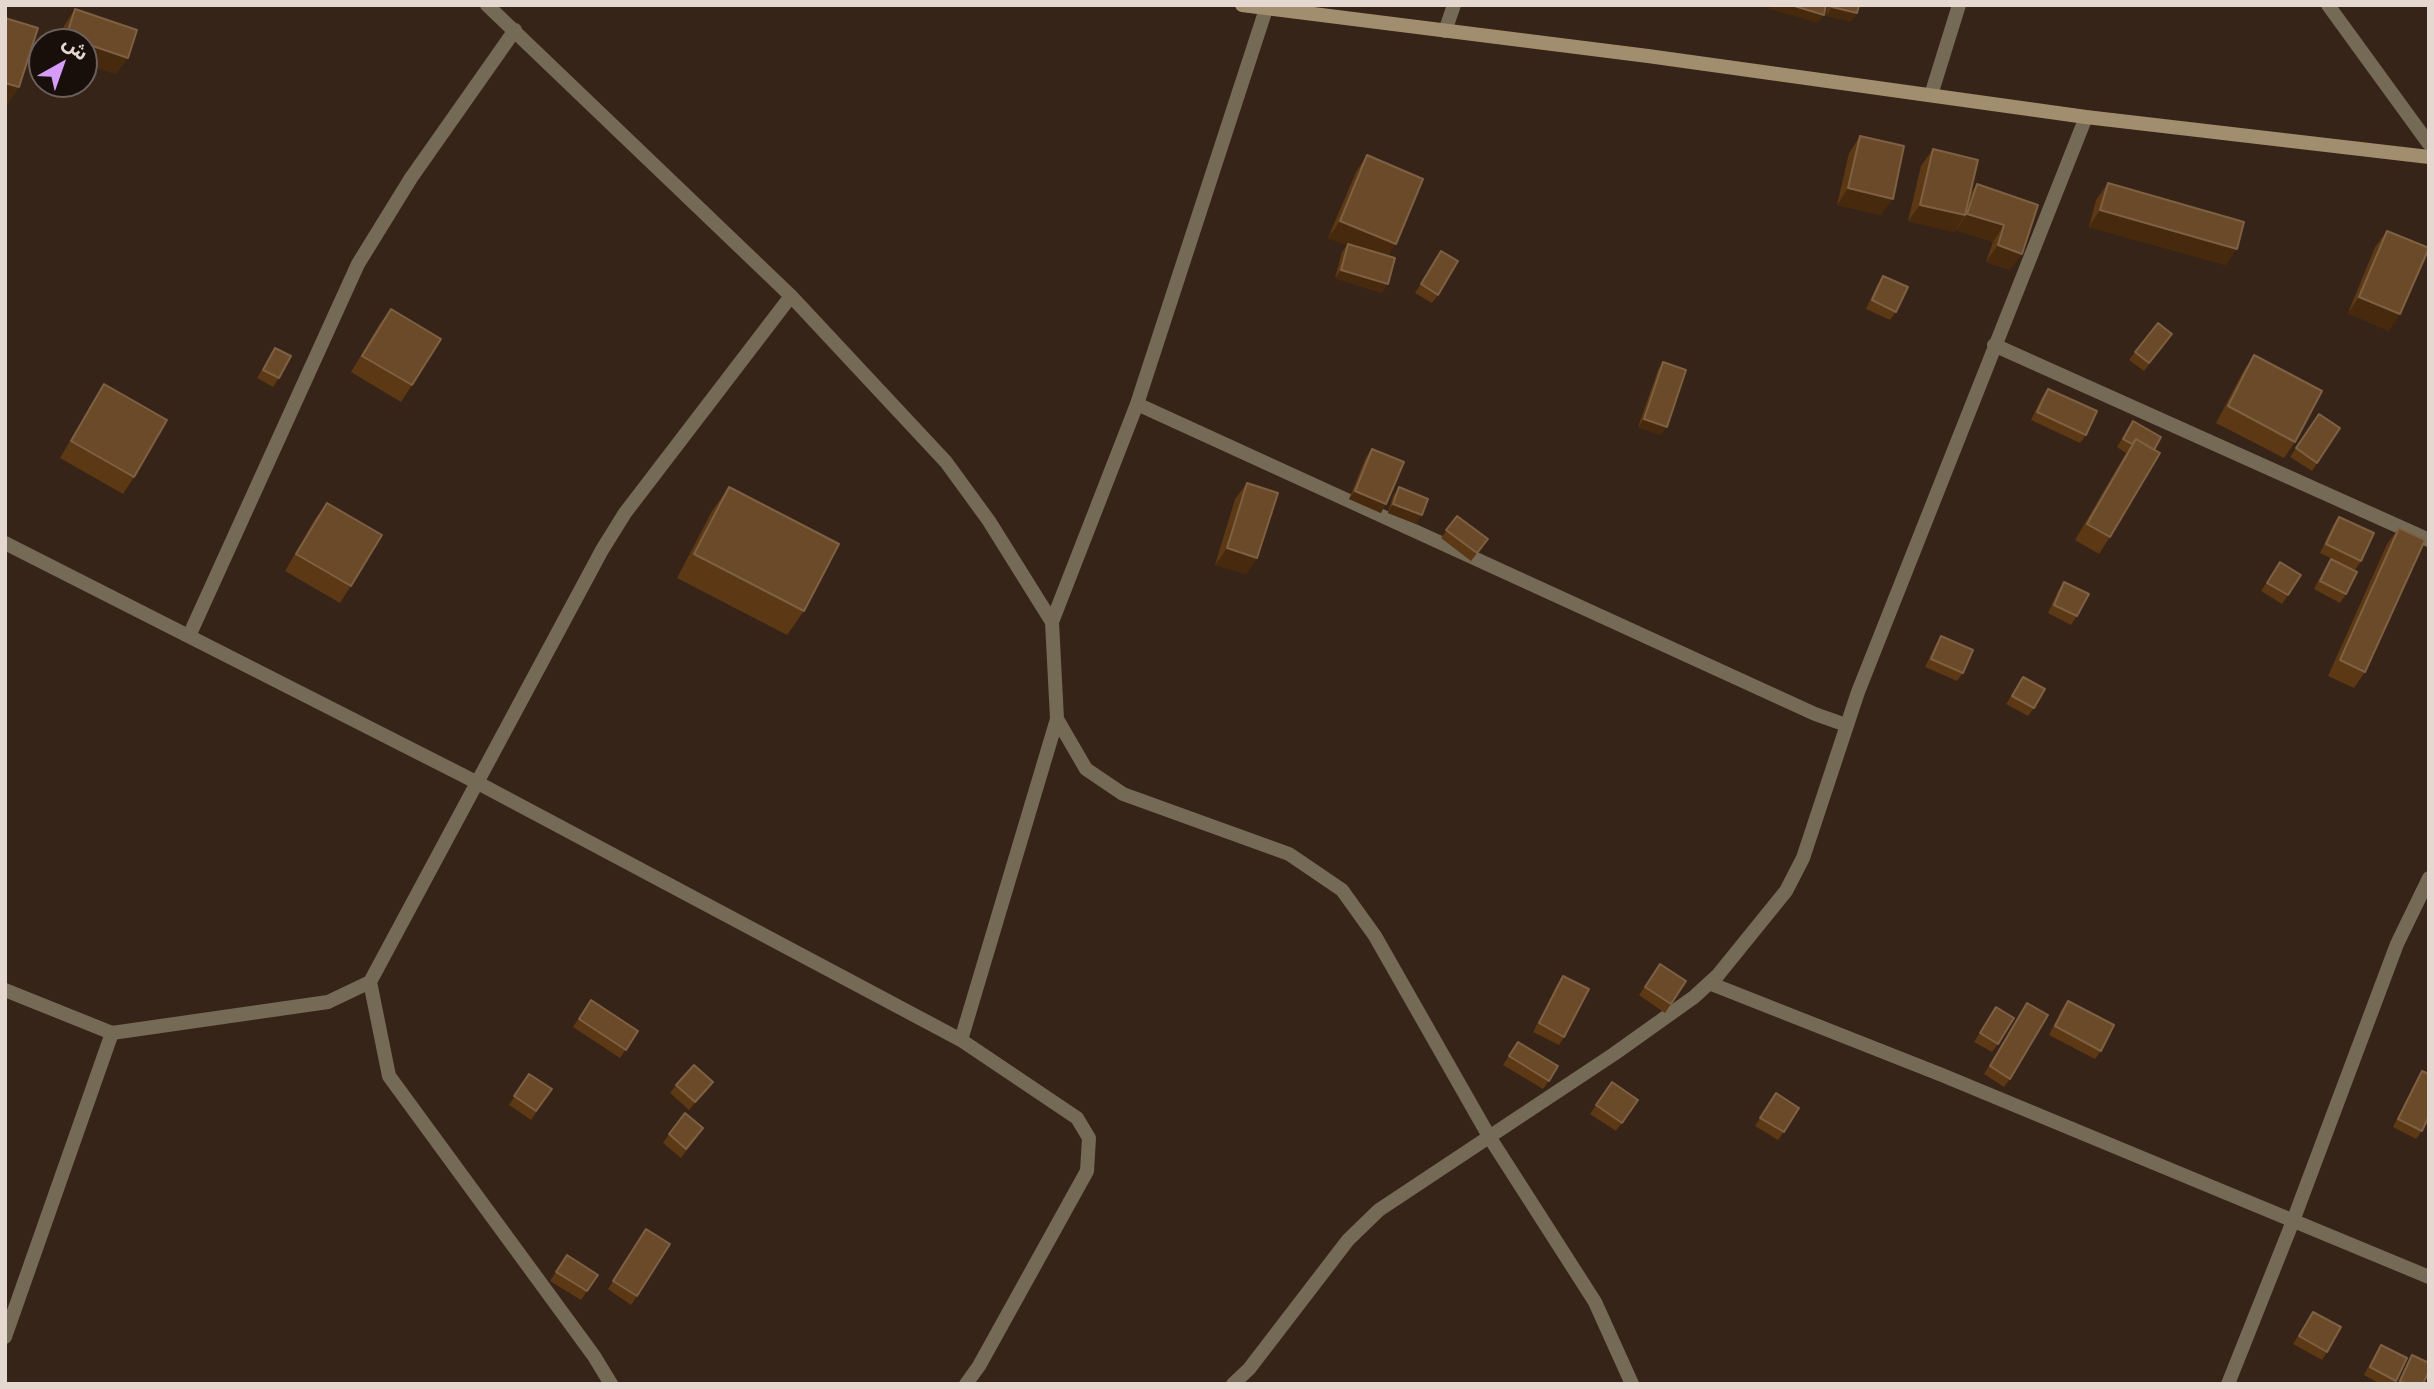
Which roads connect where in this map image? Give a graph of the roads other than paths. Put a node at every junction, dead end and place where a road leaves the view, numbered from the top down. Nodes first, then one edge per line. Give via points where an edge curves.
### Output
1 (487, 5) edge
2 (1242, 5) edge
3 (1454, 5) edge
4 (1959, 5) edge
5 (2328, 5) edge
6 (1266, 9) junction
7 (514, 30) junction
8 (1445, 31) junction
9 (1931, 95) junction
10 (2086, 117) junction
11 (2429, 144) edge
12 (2429, 157) edge
13 (791, 296) junction
14 (1994, 345) junction
15 (1137, 404) junction
16 (2429, 540) edge
17 (5, 543) edge
18 (1052, 622) junction
19 (189, 636) junction
20 (1057, 719) junction
21 (1846, 725) junction
22 (478, 783) junction
23 (2429, 878) edge
24 (370, 982) junction
25 (1709, 983) junction
26 (5, 989) edge
27 (112, 1033) junction
28 (961, 1040) junction
29 (1490, 1138) junction
30 (2293, 1221) junction
31 (2429, 1277) edge
32 (11, 1304) edge
33 (5, 1337) edge
34 (611, 1384) edge
35 (966, 1384) edge
36 (1233, 1384) edge
37 (1632, 1384) edge
38 (2228, 1384) edge

1 - 7 street
2 - 6 street
3 - 8 street
4 - 9 street
5 - 11 street
6 - 8 street
6 - 15 street
7 - 13 street
7 - 19 street via 411,178 358,264
8 - 9 street
9 - 10 street
10 - 12 street
10 - 14 street
13 - 18 street via 946,461
13 - 22 street via 625,513
14 - 16 street
14 - 21 street
15 - 18 street
15 - 21 street
17 - 19 street
18 - 20 street
19 - 22 street
20 - 28 street
20 - 29 street via 1086,769 1123,794 1289,854 1342,890 1375,936
21 - 25 street via 1797,873
22 - 24 street
22 - 28 street
23 - 30 street via 2397,944
24 - 27 street via 328,1002
24 - 34 street via 389,1076
25 - 29 street
25 - 30 street
26 - 27 street
27 - 32 street
28 - 35 street via 1077,1118 1089,1138 1087,1171
29 - 36 street via 1364,1223
29 - 37 street via 1595,1303
30 - 31 street
30 - 38 street
32 - 33 street

